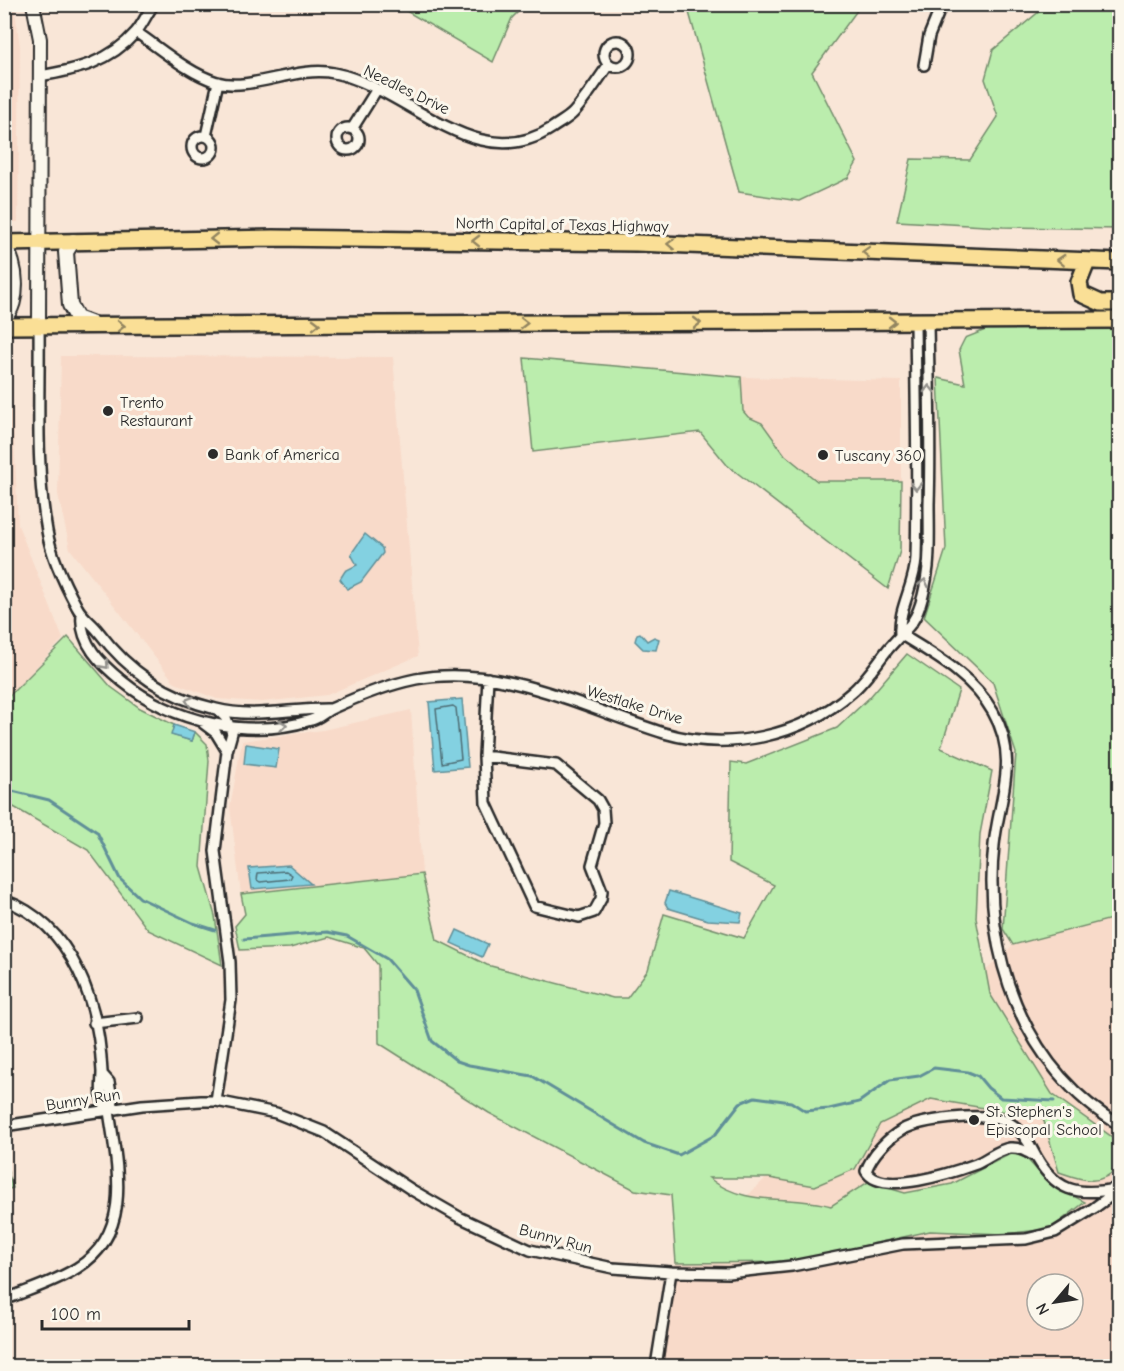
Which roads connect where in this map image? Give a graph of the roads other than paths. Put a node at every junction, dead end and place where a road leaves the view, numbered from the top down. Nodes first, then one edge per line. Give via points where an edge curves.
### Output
1 (33, 4) edge
2 (154, 4) edge
3 (942, 4) edge
4 (136, 32) junction
5 (609, 64) dead end
6 (924, 65) dead end
7 (39, 76) junction
8 (218, 82) junction
9 (377, 88) junction
10 (352, 129) dead end
11 (206, 136) dead end
12 (74, 241) junction
13 (4, 243) edge
14 (40, 244) junction
15 (4, 247) edge
16 (1087, 261) junction
17 (1119, 262) edge
18 (1119, 303) edge
19 (4, 317) edge
20 (1119, 320) edge
21 (921, 322) junction
22 (4, 326) edge
23 (39, 326) junction
24 (97, 326) junction
25 (82, 615) junction
26 (900, 634) junction
27 (488, 678) junction
28 (330, 709) junction
29 (218, 710) junction
30 (201, 721) junction
31 (230, 726) junction
32 (227, 751) junction
33 (484, 756) junction
34 (4, 900) edge
35 (138, 1018) dead end
36 (94, 1023) junction
37 (216, 1101) junction
38 (109, 1111) junction
39 (1119, 1125) edge
40 (4, 1126) edge
41 (1036, 1157) junction
42 (1119, 1188) edge
43 (671, 1272) junction
44 (4, 1300) edge
45 (656, 1366) edge

1 - 7 street, Westlake Drive via 39,39
2 - 4 street
3 - 6 street via 929,36
4 - 7 street via 105,58 83,68
4 - 8 street, Needles Drive via 185,66
5 - 9 street, Needles Drive via 573,114 539,136 505,144 477,141
7 - 14 street, Westlake Drive
8 - 9 street, Needles Drive via 316,70 337,73
8 - 11 street
9 - 10 street
12 - 14 highway, North Capital of Texas Highway
16 -> 12 highway, North Capital of Texas Highway via 636,243 273,238
12 - 24 main road via 66,252 71,311 77,318
13 - 14 highway, North Capital of Texas Highway
14 - 23 street, Westlake Drive
15 - 19 main road via 12,258 15,294 13,310
16 - 17 highway, North Capital of Texas Highway
16 - 18 highway via 1079,282 1082,294 1101,303
20 - 21 highway
24 -> 21 highway
21 - 26 street, Westlake Drive via 916,562 899,619
22 - 23 highway
23 - 24 highway
23 - 25 street, Westlake Drive via 41,488 47,534
29 -> 25 street, Westlake Drive via 176,696 143,678
25 -> 30 street, Westlake Drive via 80,631 113,673 154,702
26 - 27 street, Westlake Drive via 858,686 825,713 776,735 756,739 715,741 668,734
26 - 39 street via 951,664 993,712 1003,738 1007,765 991,872 991,914 1001,963 1017,1007 1053,1065 1081,1096
27 - 28 street, Westlake Drive via 450,675 388,685
27 - 33 street
28 - 29 street, Westlake Drive via 266,713
31 -> 28 street, Westlake Drive via 308,722
29 - 31 street
30 - 31 street, Westlake Drive
30 - 32 street via 216,733
31 - 32 street via 231,744
32 - 37 street via 215,851 230,962 231,1000
33 - 33 street via 486,803 534,906 579,917 594,912 602,891 592,865 604,823 598,800 556,765
34 - 36 street via 47,924 65,946 83,979
35 - 36 street
36 - 38 street via 102,1095
37 - 38 street, Bunny Run
37 - 43 street, Bunny Run via 276,1113 324,1132 449,1212 530,1250 613,1268
38 - 40 street, Bunny Run
38 - 44 street via 119,1182 118,1207 103,1242 73,1270
41 - 41 street via 1022,1134 1005,1120 962,1118 903,1129 884,1144 866,1171 886,1182 911,1182 979,1163 1008,1148
41 - 42 street via 1064,1188 1092,1193
42 - 43 street, Bunny Run via 1054,1232 1026,1239 903,1244 792,1266 728,1273
43 - 45 street

